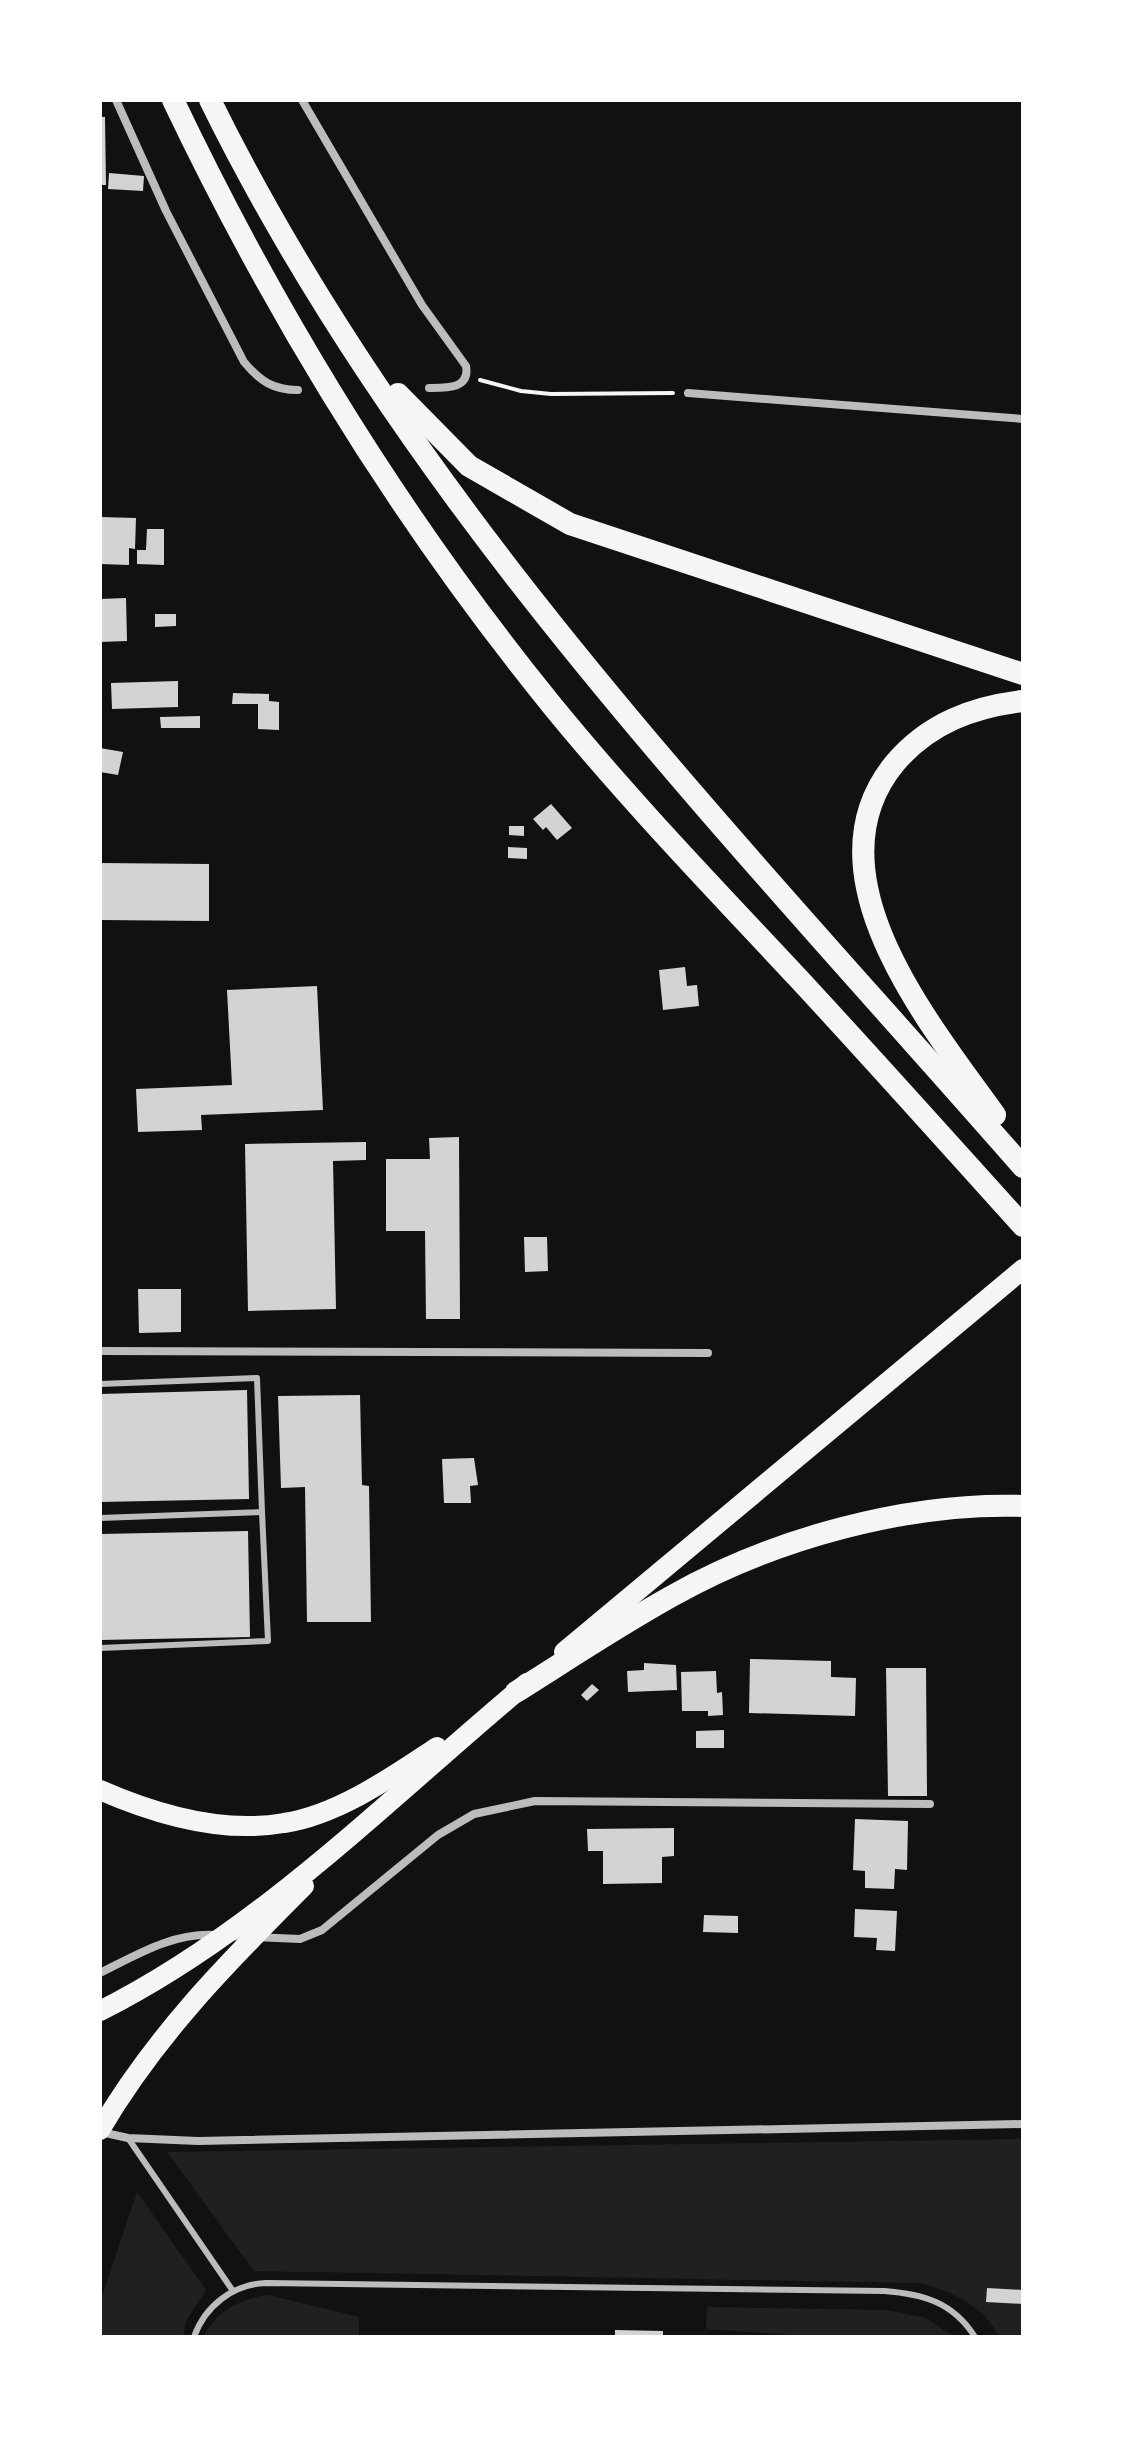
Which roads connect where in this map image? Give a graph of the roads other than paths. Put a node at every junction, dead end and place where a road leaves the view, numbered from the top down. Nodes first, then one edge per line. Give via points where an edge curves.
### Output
1 (116, 100) edge
2 (173, 100) edge
3 (210, 100) edge
4 (302, 100) edge
5 (261, 200) junction
6 (429, 388) dead end
7 (298, 390) dead end
8 (688, 393) road end
9 (1023, 419) edge
10 (1023, 674) edge
11 (1023, 701) edge
12 (1023, 1155) edge
13 (1023, 1167) edge
14 (1023, 1226) edge
15 (1023, 1269) edge
16 (100, 1351) edge
17 (708, 1353) dead end
18 (100, 1384) edge
19 (1023, 1506) edge
20 (262, 1512) junction
21 (100, 1518) edge
22 (100, 1648) edge
23 (516, 1692) junction
24 (100, 1790) edge
25 (930, 1804) dead end
26 (369, 1821) junction
27 (100, 1973) edge
28 (100, 2011) edge
29 (1023, 2124) edge
30 (100, 2131) edge
31 (128, 2138) junction
32 (233, 2291) junction
33 (194, 2337) edge
34 (975, 2337) edge

1 - 7 street via 244,362 268,385
2 - 14 highway via 291,324 464,591 550,703 654,824
3 - 5 highway
4 - 6 street via 406,279 466,366 467,377 457,386
5 - 10 highway via 385,377 469,466 570,524
5 - 13 highway via 354,352 531,599
8 - 9 street
11 - 12 highway via 969,712 927,733 886,775 863,837 874,915 890,952 930,1023
15 - 23 main road
16 - 17 street
18 - 20 lane via 257,1378
19 - 23 highway via 912,1514 777,1549 672,1595
20 - 21 lane
20 - 22 lane via 268,1641
23 - 24 main road via 370,1790 286,1823 225,1825 161,1813
23 - 26 main road
25 - 27 street via 535,1801 474,1814 438,1835 322,1930 300,1939 194,1934 158,1943
26 - 28 main road via 213,1942
26 - 30 main road via 173,2023
29 - 31 street via 214,2141
30 - 31 street
31 - 32 lane
32 - 33 lane via 203,2317
32 - 34 lane via 266,2283 884,2291 944,2304

